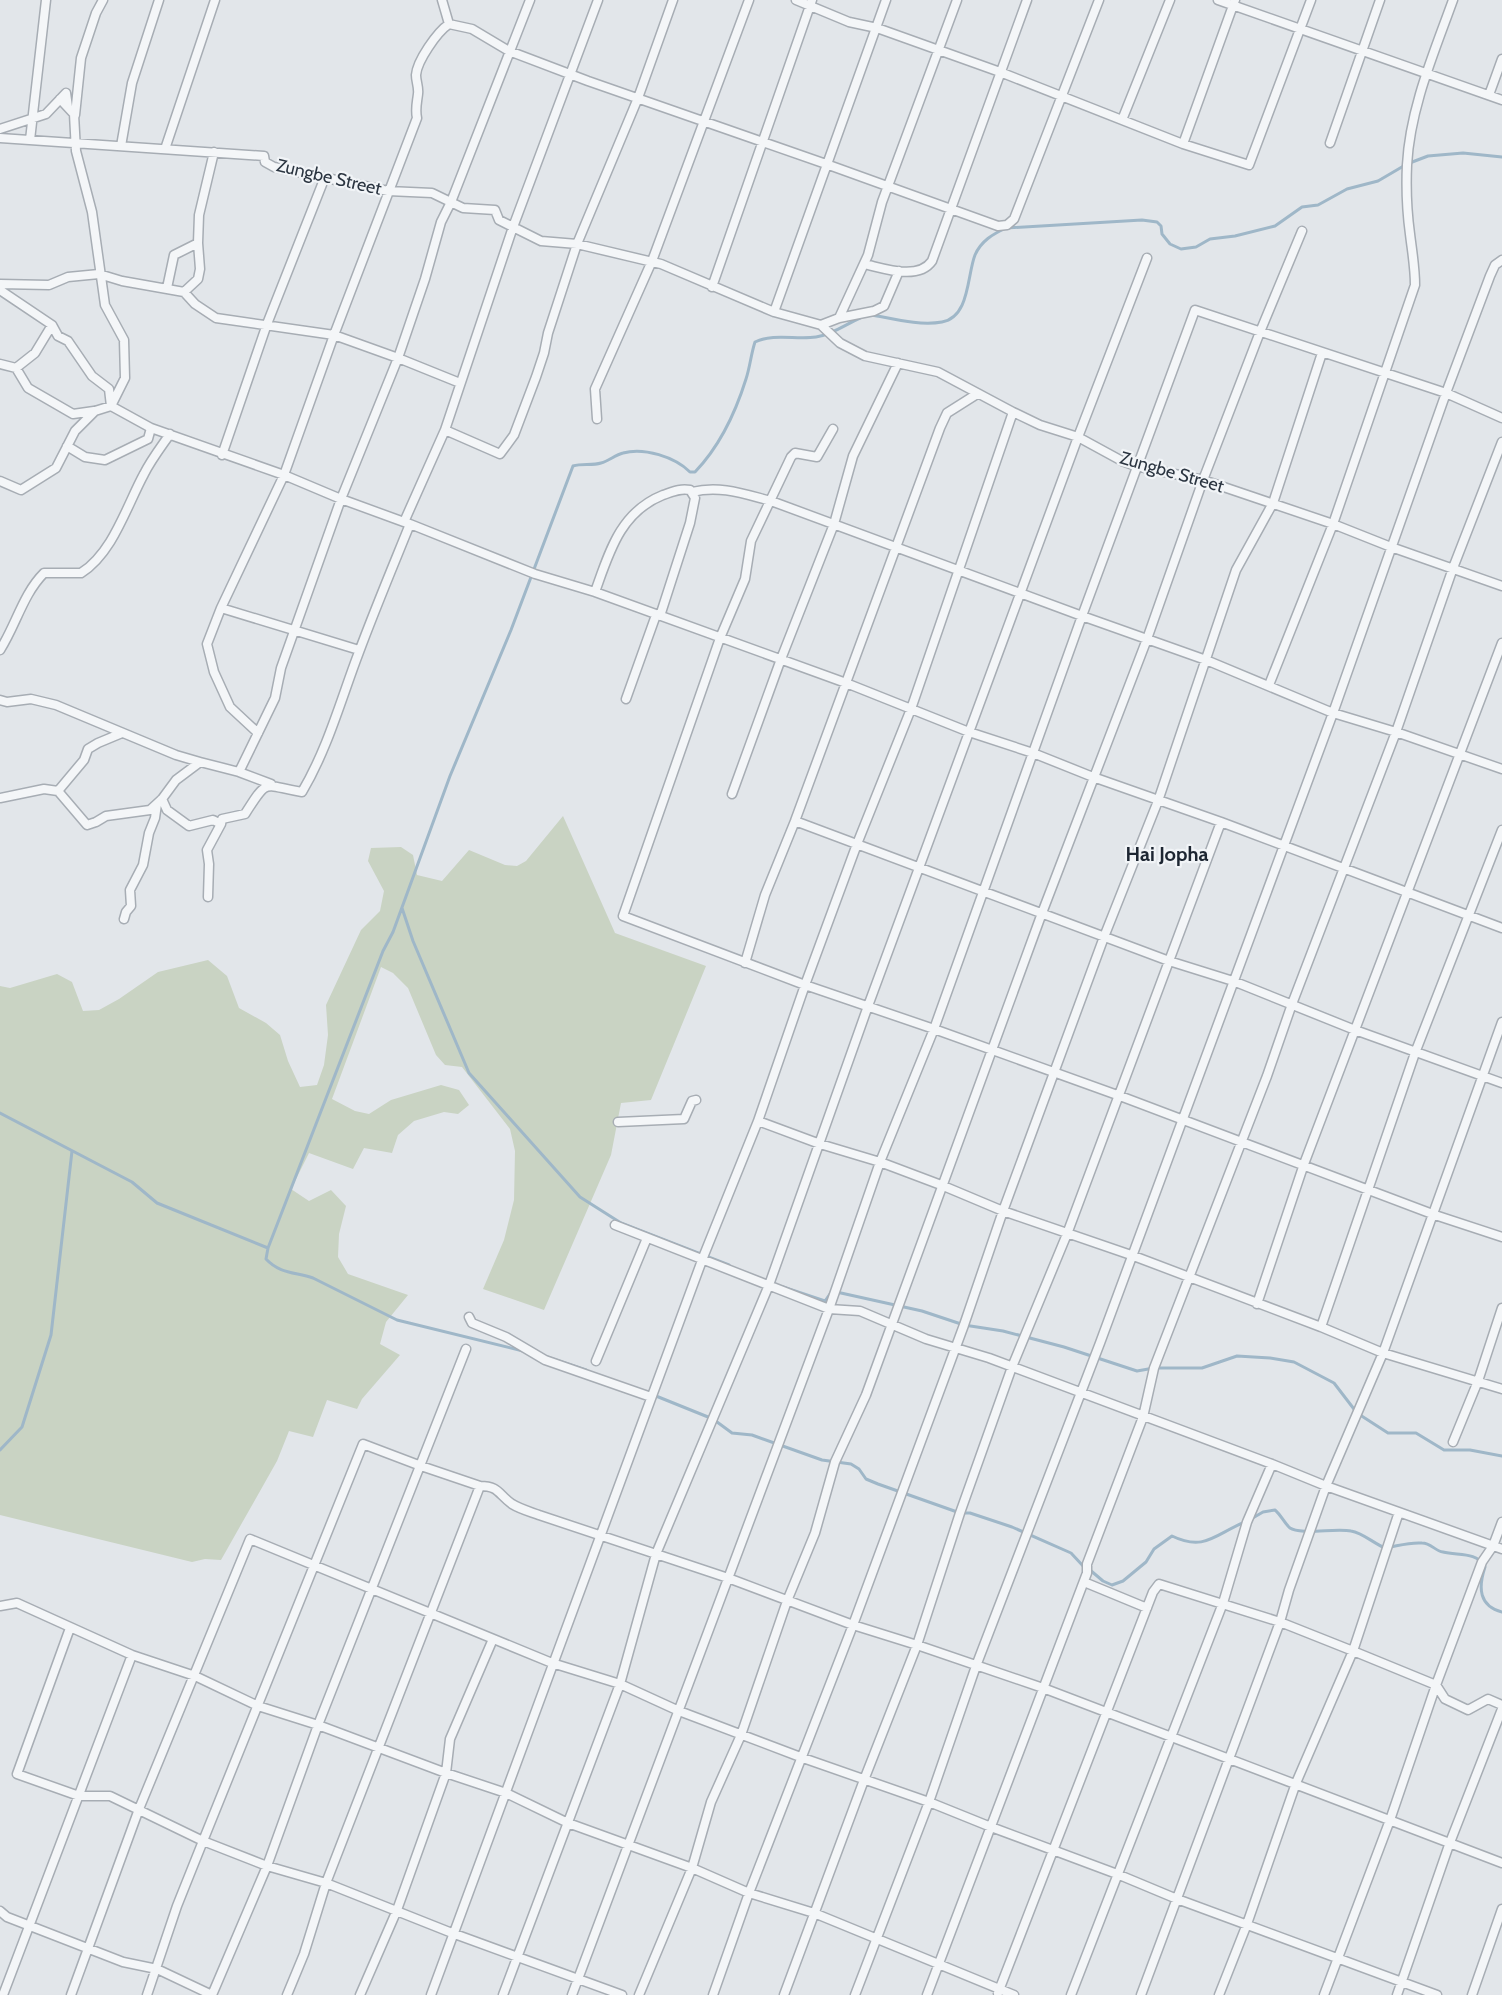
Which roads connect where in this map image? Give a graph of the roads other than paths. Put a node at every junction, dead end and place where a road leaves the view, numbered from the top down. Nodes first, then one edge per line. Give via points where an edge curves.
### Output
1 (46, 0) edge
2 (103, 0) edge
3 (159, 0) edge
4 (215, 0) edge
5 (442, 0) edge
6 (530, 0) edge
7 (598, 0) edge
8 (673, 0) edge
9 (749, 0) edge
10 (796, 0) edge
11 (886, 0) edge
12 (957, 0) edge
13 (1027, 0) edge
14 (1099, 0) edge
15 (1170, 0) edge
16 (1218, 0) edge
17 (1311, 0) edge
18 (1380, 0) edge
19 (1453, 0) edge
20 (811, 3) edge
21 (1234, 3) edge
22 (449, 24) junction
23 (877, 28) junction
24 (1300, 30) junction
25 (937, 49) junction
26 (509, 51) junction
27 (1362, 51) junction
28 (1502, 59) edge
29 (1000, 72) junction
30 (570, 74) junction
31 (1427, 75) junction
32 (1489, 95) junction
33 (1063, 96) junction
34 (638, 98) junction
35 (60, 99) junction
36 (1502, 100) edge
37 (1122, 120) junction
38 (704, 123) junction
39 (0, 129) edge
40 (0, 138) edge
41 (30, 140) junction
42 (72, 142) junction
43 (762, 143) junction
44 (1330, 143) dead end
45 (1183, 144) junction
46 (121, 146) junction
47 (165, 149) junction
48 (214, 152) junction
49 (826, 164) junction
50 (323, 182) dead end
51 (887, 187) junction
52 (388, 191) junction
53 (451, 202) junction
54 (951, 210) junction
55 (513, 227) junction
56 (1302, 231) dead end
57 (198, 243) junction
58 (577, 244) junction
59 (1148, 258) dead end
60 (1502, 260) edge
61 (652, 261) junction
62 (864, 264) junction
63 (899, 271) junction
64 (99, 274) junction
65 (0, 284) edge
66 (712, 287) junction
67 (167, 288) junction
68 (0, 290) edge
69 (184, 292) junction
70 (774, 312) junction
71 (839, 318) junction
72 (267, 324) junction
73 (52, 325) junction
74 (823, 327) junction
75 (1260, 332) junction
76 (334, 335) junction
77 (1322, 353) junction
78 (398, 358) junction
79 (898, 363) junction
80 (0, 364) edge
81 (16, 368) junction
82 (1385, 374) junction
83 (460, 383) junction
84 (977, 393) junction
85 (1446, 393) junction
86 (111, 406) junction
87 (95, 411) junction
88 (1013, 412) junction
89 (1502, 418) edge
90 (597, 419) dead end
91 (151, 428) junction
92 (833, 429) dead end
93 (445, 430) junction
94 (170, 434) junction
95 (1078, 437) junction
96 (1502, 441) edge
97 (67, 446) junction
98 (222, 454) junction
99 (1137, 466) junction
100 (284, 475) junction
101 (1203, 480) junction
102 (0, 481) edge
103 (692, 492) junction
104 (341, 499) junction
105 (771, 501) junction
106 (1274, 503) junction
107 (407, 523) junction
108 (834, 524) junction
109 (1333, 524) junction
110 (896, 546) junction
111 (1391, 547) junction
112 (1453, 568) junction
113 (959, 570) junction
114 (1502, 585) edge
115 (595, 592) junction
116 (1020, 594) junction
117 (221, 608) junction
118 (658, 615) junction
119 (1082, 616) junction
120 (296, 631) junction
121 (720, 638) junction
122 (1147, 639) junction
123 (1502, 643) edge
124 (0, 650) edge
125 (359, 650) junction
126 (781, 659) junction
127 (1206, 660) junction
128 (846, 683) junction
129 (1269, 685) junction
130 (626, 699) dead end
131 (0, 700) edge
132 (911, 709) junction
133 (1333, 713) junction
134 (969, 732) junction
135 (1396, 732) junction
136 (122, 733) junction
137 (258, 733) junction
138 (1033, 753) junction
139 (1459, 754) junction
140 (201, 762) junction
141 (1502, 769) edge
142 (239, 772) junction
143 (1093, 777) junction
144 (272, 784) junction
145 (58, 790) junction
146 (732, 794) dead end
147 (0, 798) edge
148 (160, 801) junction
149 (1158, 801) junction
150 (795, 821) junction
151 (1221, 822) junction
152 (221, 824) junction
153 (1502, 830) edge
154 (857, 844) junction
155 (1283, 847) junction
156 (920, 868) junction
157 (1344, 869) junction
158 (983, 891) junction
159 (1407, 892) junction
160 (208, 897) dead end
161 (1042, 913) junction
162 (1468, 916) junction
163 (124, 919) dead end
164 (1502, 928) edge
165 (1104, 937) junction
166 (1169, 961) junction
167 (746, 963) junction
168 (1233, 981) junction
169 (805, 985) junction
170 (1292, 1004) junction
171 (868, 1006) junction
172 (1502, 1022) edge
173 (934, 1029) junction
174 (1355, 1030) junction
175 (991, 1050) junction
176 (1415, 1053) junction
177 (1055, 1074) junction
178 (1483, 1076) junction
179 (1502, 1083) edge
180 (1120, 1096) junction
181 (696, 1100) dead end
182 (1182, 1119) junction
183 (758, 1121) junction
184 (618, 1122) dead end
185 (1240, 1143) junction
186 (820, 1144) junction
187 (880, 1162) junction
188 (1304, 1164) junction
189 (941, 1185) junction
190 (1369, 1190) junction
191 (1002, 1211) junction
192 (1435, 1215) junction
193 (615, 1225) dead end
194 (1067, 1234) junction
195 (1502, 1237) edge
196 (647, 1238) junction
197 (1131, 1256) junction
198 (703, 1258) junction
199 (1187, 1278) junction
200 (769, 1285) junction
201 (1257, 1304) junction
202 (1502, 1308) edge
203 (829, 1309) junction
204 (469, 1317) dead end
205 (891, 1323) junction
206 (1321, 1327) junction
207 (466, 1348) dead end
208 (955, 1348) junction
209 (1383, 1353) junction
210 (596, 1361) dead end
211 (1012, 1367) junction
212 (1478, 1381) junction
213 (1502, 1389) edge
214 (1080, 1393) junction
215 (651, 1397) junction
216 (1143, 1417) junction
217 (1453, 1442) dead end
218 (1272, 1464) junction
219 (421, 1466) junction
220 (480, 1486) junction
221 (1326, 1486) junction
222 (1400, 1512) junction
223 (1502, 1522) edge
224 (600, 1535) junction
225 (1498, 1547) edge
226 (656, 1554) junction
227 (313, 1565) junction
228 (728, 1578) junction
229 (1084, 1582) junction
230 (372, 1590) junction
231 (787, 1600) junction
232 (1223, 1603) junction
233 (0, 1606) edge
234 (1147, 1608) junction
235 (432, 1614) junction
236 (1280, 1622) junction
237 (853, 1625) junction
238 (70, 1628) junction
239 (493, 1639) junction
240 (917, 1645) junction
241 (1353, 1651) junction
242 (132, 1655) junction
243 (552, 1663) junction
244 (976, 1666) junction
245 (195, 1676) junction
246 (620, 1684) junction
247 (1436, 1685) junction
248 (1043, 1688) junction
249 (258, 1706) junction
250 (1502, 1707) edge
251 (679, 1711) junction
252 (1107, 1714) junction
253 (318, 1725) junction
254 (741, 1735) junction
255 (1170, 1736) junction
256 (379, 1747) junction
257 (803, 1758) junction
258 (1229, 1760) junction
259 (446, 1773) junction
260 (864, 1779) junction
261 (1296, 1783) junction
262 (506, 1793) junction
263 (79, 1796) junction
264 (929, 1802) junction
265 (139, 1809) junction
266 (1390, 1820) junction
267 (568, 1823) junction
268 (991, 1827) junction
269 (202, 1841) junction
270 (629, 1844) junction
271 (1449, 1845) junction
272 (1053, 1850) junction
273 (1502, 1863) edge
274 (267, 1866) junction
275 (692, 1868) junction
276 (1117, 1874) junction
277 (326, 1883) junction
278 (749, 1893) junction
279 (1177, 1899) junction
280 (1502, 1909) edge
281 (397, 1910) junction
282 (0, 1911) edge
283 (814, 1913) junction
284 (1247, 1924) junction
285 (30, 1925) junction
286 (452, 1933) junction
287 (877, 1939) junction
288 (89, 1949) junction
289 (518, 1955) junction
290 (1337, 1960) junction
291 (939, 1964) junction
292 (157, 1970) junction
293 (578, 1979) junction
294 (1402, 1983) junction
295 (998, 1992) edge
296 (3, 1995) edge
297 (71, 1995) edge
298 (147, 1995) edge
299 (212, 1995) edge
300 (287, 1995) edge
301 (360, 1995) edge
302 (431, 1995) edge
303 (503, 1995) edge
304 (572, 1995) edge
305 (622, 1995) edge
306 (639, 1995) edge
307 (713, 1995) edge
308 (784, 1995) edge
309 (855, 1995) edge
310 (927, 1995) edge
311 (1014, 1995) edge
312 (1071, 1995) edge
313 (1141, 1995) edge
314 (1219, 1995) edge
315 (1324, 1995) edge
316 (1397, 1995) edge
317 (1437, 1995) edge
318 (1472, 1995) edge

1 - 41 street
2 - 42 street via 81,58
3 - 46 street via 132,83
4 - 47 street
5 - 22 street
6 - 26 street
7 - 30 street
8 - 34 street
9 - 38 street
10 - 20 street
11 - 23 street
12 - 25 street
13 - 29 street
14 - 33 street
15 - 37 street
16 - 21 street
17 - 24 street
18 - 27 street
19 - 31 street
20 - 23 street via 849,22
20 - 43 street
21 - 24 street
21 - 45 street
22 - 26 street via 472,29
22 - 52 street via 428,47 416,73 417,118
23 - 25 street
23 - 49 street
24 - 27 street
24 - 45 street via 1248,165
25 - 29 street
25 - 51 street
26 - 30 street
26 - 53 street
27 - 31 street
27 - 44 street
28 - 32 street
29 - 33 street
29 - 54 street
30 - 34 street
30 - 55 street
31 - 32 street
31 - 82 street via 1414,119 1407,164 1415,285
32 - 36 street
33 - 37 street
33 - 54 street via 1014,219 998,226
34 - 38 street
34 - 58 street
35 - 39 street via 42,116
35 - 42 street via 66,93
35 - 64 street via 74,114 76,151 92,212
37 - 45 street
38 - 43 street
38 - 61 street
40 - 41 street, Zungbe Street
41 - 42 street, Zungbe Street
42 - 46 street, Zungbe Street
43 - 49 street
43 - 66 street
46 - 47 street, Zungbe Street
47 - 48 street, Zungbe Street
48 - 52 street, Zungbe Street via 264,156 265,162 274,167
48 - 57 street via 198,215
49 - 51 street
49 - 70 street
50 - 72 street
51 - 54 street
51 - 62 street
52 - 53 street, Zungbe Street via 432,194
52 - 76 street
53 - 55 street, Zungbe Street via 463,208 495,210 498,220
53 - 78 street via 441,222
54 - 63 street via 929,265
55 - 58 street, Zungbe Street via 541,241
55 - 83 street
56 - 75 street
57 - 67 street via 174,255
57 - 69 street via 198,279
58 - 61 street, Zungbe Street
58 - 93 street via 542,361 514,435 500,454
59 - 95 street
60 - 85 street via 1490,276
61 - 66 street, Zungbe Street
61 - 90 street via 595,389
62 - 63 street
62 - 71 street
63 - 71 street via 884,306
64 - 65 street via 68,277 49,285
64 - 67 street
64 - 86 street via 106,310 124,340 125,378
66 - 70 street, Zungbe Street
67 - 69 street
68 - 73 street
69 - 72 street via 216,318
70 - 74 street, Zungbe Street
71 - 74 street
72 - 76 street
72 - 98 street
73 - 81 street via 35,353
73 - 86 street via 92,376 109,389
74 - 79 street, Zungbe Street via 840,344 865,356
75 - 77 street
75 - 99 street via 1194,310
75 - 101 street
76 - 78 street
76 - 100 street
77 - 82 street
77 - 106 street
78 - 83 street
78 - 104 street
79 - 84 street, Zungbe Street via 939,372
79 - 108 street via 853,456
80 - 81 street
81 - 87 street via 28,388 73,414
82 - 85 street
82 - 109 street
83 - 93 street
84 - 88 street, Zungbe Street
84 - 110 street via 953,408 943,420
85 - 89 street
85 - 111 street
86 - 87 street
86 - 91 street
87 - 97 street via 75,431
88 - 95 street, Zungbe Street
88 - 113 street
91 - 94 street
91 - 97 street via 148,439 105,460 85,457
92 - 105 street via 817,457 795,453 791,457
93 - 107 street
94 - 98 street
94 - 124 street via 142,476 117,531 101,552 81,573 44,573 30,591
95 - 99 street, Zungbe Street
95 - 116 street
96 - 112 street
97 - 102 street via 56,468 21,490
98 - 100 street
99 - 101 street, Zungbe Street
99 - 119 street
100 - 104 street
100 - 117 street
101 - 106 street, Zungbe Street
101 - 122 street
103 - 105 street via 730,490
103 - 115 street via 676,490 643,504 615,540
103 - 118 street via 695,498 690,523
104 - 107 street
104 - 120 street
105 - 108 street
105 - 121 street via 751,541 745,579
106 - 109 street, Zungbe Street
106 - 127 street via 1236,570
107 - 115 street via 535,574
107 - 125 street
108 - 110 street
108 - 126 street
109 - 111 street, Zungbe Street
109 - 129 street
110 - 113 street
110 - 128 street
111 - 112 street, Zungbe Street
111 - 133 street
112 - 114 street, Zungbe Street
112 - 135 street
113 - 116 street
113 - 132 street
115 - 118 street
116 - 119 street
116 - 134 street
117 - 120 street
117 - 137 street via 207,644 214,672 230,707
118 - 121 street
118 - 130 street
119 - 122 street
119 - 138 street
120 - 125 street
120 - 137 street via 281,668 275,698
121 - 126 street
121 - 167 street via 623,916
122 - 127 street
122 - 143 street
123 - 139 street
125 - 144 street via 317,768 302,792
126 - 128 street
126 - 146 street
127 - 129 street
127 - 149 street
128 - 132 street
128 - 150 street
129 - 133 street
131 - 136 street via 31,699 56,705
132 - 134 street
132 - 154 street
133 - 135 street
133 - 155 street
134 - 138 street
134 - 156 street
135 - 139 street
135 - 157 street
136 - 140 street
136 - 145 street via 88,750
137 - 142 street
138 - 143 street
138 - 158 street
139 - 141 street
139 - 159 street
140 - 142 street
140 - 148 street via 176,780
142 - 144 street
143 - 149 street
143 - 161 street
144 - 152 street via 264,787 244,814 222,819
145 - 147 street
145 - 148 street via 87,825 106,816 145,812
148 - 152 street via 189,825 213,820
148 - 163 street
149 - 151 street
149 - 165 street
150 - 154 street
150 - 167 street via 765,895
151 - 155 street
151 - 166 street
152 - 160 street via 207,850
153 - 162 street
154 - 156 street
154 - 169 street
155 - 157 street
155 - 168 street
156 - 158 street
156 - 171 street
157 - 159 street
157 - 170 street
158 - 161 street
158 - 173 street
159 - 162 street
159 - 174 street
161 - 165 street
161 - 175 street
162 - 164 street
162 - 176 street
165 - 166 street
165 - 177 street
166 - 168 street
166 - 180 street
167 - 169 street
168 - 170 street
168 - 182 street
169 - 171 street
169 - 183 street
170 - 174 street
170 - 185 street
171 - 173 street
171 - 186 street
172 - 178 street
173 - 175 street
173 - 187 street
174 - 176 street
174 - 188 street
175 - 177 street
175 - 189 street
176 - 178 street
176 - 190 street
177 - 180 street
177 - 191 street
178 - 179 street
178 - 192 street
180 - 182 street
180 - 194 street
181 - 184 street via 684,1119
182 - 185 street
182 - 197 street
183 - 186 street
183 - 198 street
185 - 188 street
185 - 199 street
186 - 187 street
186 - 200 street
187 - 189 street
187 - 203 street
188 - 190 street
188 - 201 street
189 - 191 street
189 - 205 street
190 - 192 street
190 - 206 street
191 - 194 street
191 - 208 street
192 - 195 street
192 - 209 street
193 - 196 street
194 - 197 street
194 - 211 street
196 - 198 street
196 - 210 street
197 - 199 street
197 - 214 street
198 - 200 street
198 - 215 street
199 - 201 street
199 - 216 street via 1154,1368
200 - 203 street
200 - 226 street
201 - 206 street
202 - 212 street
203 - 205 street via 860,1311
203 - 228 street
204 - 215 street via 472,1323 545,1360
205 - 208 street via 926,1340
205 - 231 street via 866,1395 835,1462 815,1533
206 - 209 street
207 - 219 street
208 - 211 street
208 - 237 street
209 - 212 street
209 - 221 street
211 - 214 street
211 - 240 street
212 - 213 street
212 - 217 street
214 - 216 street
214 - 244 street
215 - 224 street
216 - 218 street
216 - 229 street
218 - 221 street
218 - 232 street via 1247,1522
219 - 220 street
219 - 227 street via 363,1444
219 - 230 street
220 - 224 street via 499,1490 512,1504
220 - 235 street
221 - 222 street
221 - 236 street
222 - 225 street
222 - 241 street
223 - 225 street
224 - 226 street
224 - 243 street
225 - 247 street via 1482,1562
226 - 228 street
226 - 246 street
227 - 230 street
227 - 245 street via 250,1539
227 - 249 street
228 - 231 street
228 - 251 street
229 - 234 street
229 - 248 street
230 - 235 street
230 - 253 street
231 - 237 street
231 - 254 street
232 - 234 street via 1159,1584
232 - 236 street
232 - 255 street
233 - 238 street via 17,1603
234 - 252 street
235 - 239 street
235 - 256 street
236 - 241 street
236 - 258 street
237 - 240 street
237 - 257 street
238 - 242 street
238 - 263 street via 17,1774
239 - 243 street
239 - 259 street via 450,1738
240 - 244 street
240 - 260 street
241 - 247 street
241 - 261 street
242 - 245 street
242 - 263 street
243 - 246 street
243 - 262 street
244 - 248 street
244 - 264 street
245 - 249 street
245 - 265 street
246 - 251 street
246 - 267 street
247 - 250 street via 1445,1699 1468,1710 1488,1700
247 - 266 street
248 - 252 street
248 - 268 street
249 - 253 street
249 - 269 street
250 - 271 street
251 - 254 street
251 - 270 street
252 - 255 street
252 - 272 street
253 - 256 street
253 - 274 street
254 - 257 street
254 - 275 street via 711,1802
255 - 258 street
255 - 276 street
256 - 259 street
256 - 277 street
257 - 260 street
257 - 278 street
258 - 261 street
258 - 279 street
259 - 262 street
259 - 281 street
260 - 264 street
260 - 283 street
261 - 266 street
261 - 284 street
262 - 267 street
262 - 286 street
263 - 265 street via 110,1796
263 - 285 street
264 - 268 street
264 - 287 street
265 - 269 street
265 - 288 street
266 - 271 street
266 - 290 street
267 - 270 street
267 - 289 street
268 - 272 street
268 - 291 street
269 - 274 street
269 - 292 street
270 - 275 street
270 - 293 street
271 - 273 street
271 - 294 street
272 - 276 street
272 - 295 street
274 - 277 street
274 - 299 street
275 - 278 street
275 - 306 street
276 - 279 street
276 - 312 street
277 - 281 street
277 - 300 street
278 - 283 street
278 - 307 street
279 - 284 street
279 - 313 street
280 - 318 street
281 - 286 street
281 - 301 street
282 - 285 street
283 - 287 street
283 - 308 street
284 - 290 street
284 - 314 street
285 - 288 street
285 - 296 street
286 - 289 street
286 - 302 street
287 - 291 street
287 - 309 street
288 - 292 street
288 - 297 street
289 - 293 street
289 - 303 street
290 - 294 street
290 - 315 street
291 - 295 street
291 - 310 street
292 - 298 street
292 - 299 street
293 - 304 street
293 - 305 street
294 - 316 street
294 - 317 street
295 - 311 street

